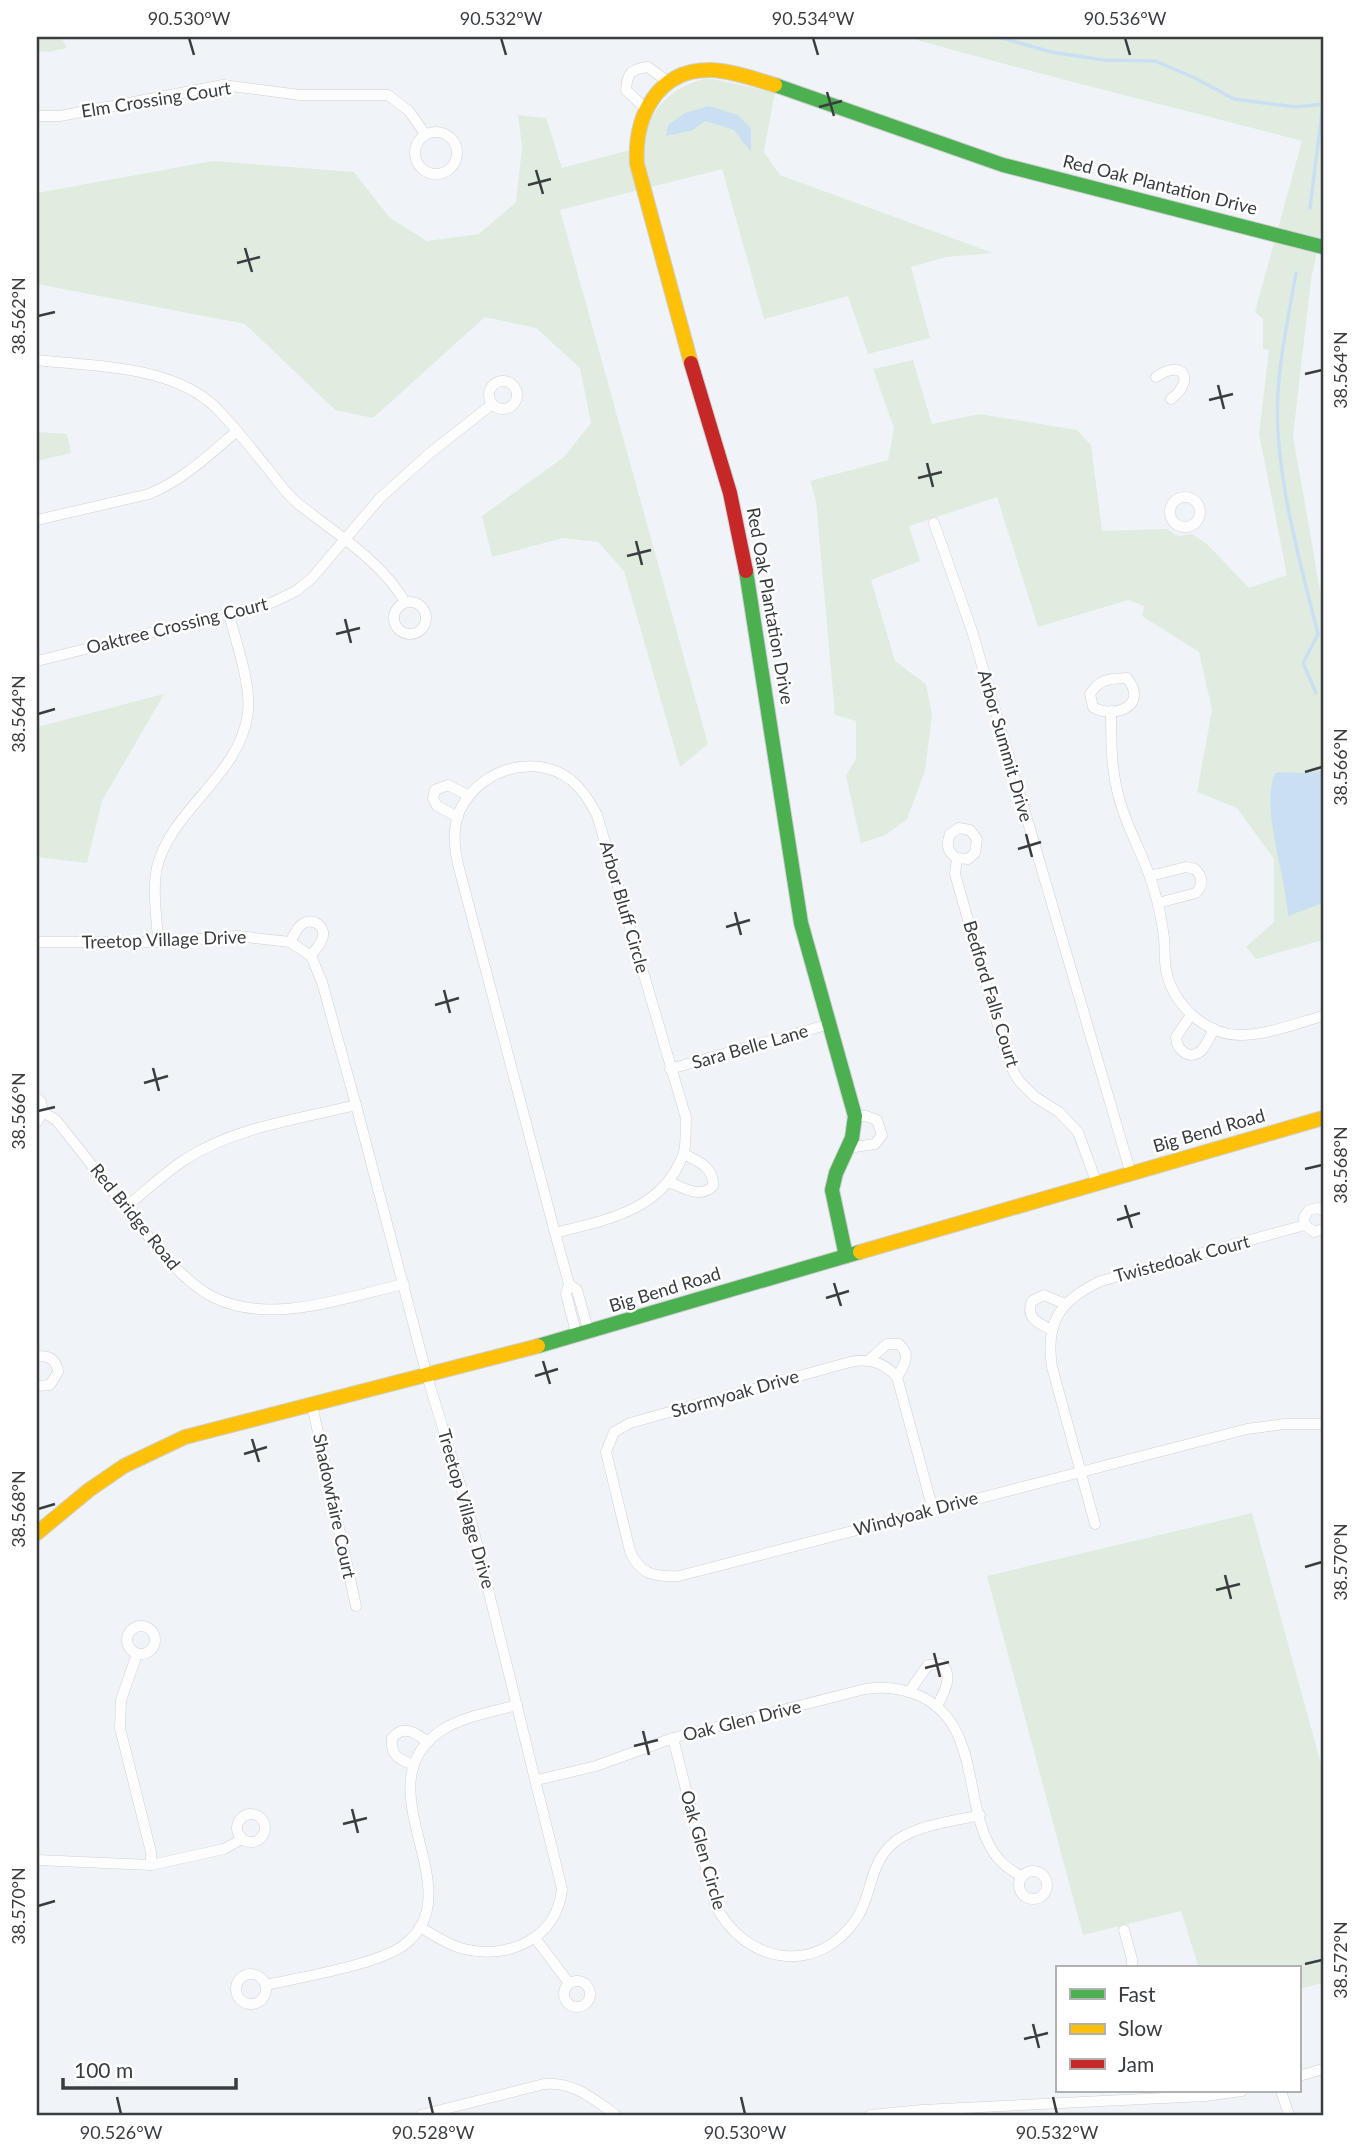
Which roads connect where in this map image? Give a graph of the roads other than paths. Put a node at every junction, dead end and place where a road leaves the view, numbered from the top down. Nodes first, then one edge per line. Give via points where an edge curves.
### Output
1 (668, 82) junction
2 (645, 108) junction
3 (37, 116) edge
4 (425, 134) junction
5 (1323, 247) edge
6 (37, 360) edge
7 (1156, 377) dead end
8 (1171, 399) dead end
9 (491, 405) dead end
10 (237, 431) junction
11 (37, 520) edge
12 (934, 523) dead end
13 (347, 538) junction
14 (405, 603) dead end
15 (229, 614) junction
16 (37, 661) edge
17 (1111, 711) junction
18 (469, 796) junction
19 (457, 817) junction
20 (957, 858) dead end
21 (1150, 876) junction
22 (1158, 904) junction
23 (37, 942) edge
24 (158, 942) junction
25 (290, 942) junction
26 (310, 956) junction
27 (1191, 1015) junction
28 (1323, 1016) edge
29 (830, 1024) junction
30 (1214, 1029) junction
31 (670, 1069) junction
32 (37, 1098) edge
33 (356, 1105) junction
34 (43, 1112) junction
35 (855, 1116) junction
36 (1323, 1118) edge
37 (37, 1122) edge
38 (848, 1149) junction
39 (684, 1154) junction
40 (1131, 1174) junction
41 (669, 1182) junction
42 (1097, 1184) junction
43 (126, 1207) junction
44 (1323, 1211) edge
45 (1305, 1225) junction
46 (1323, 1230) edge
47 (555, 1233) junction
48 (846, 1255) junction
49 (404, 1284) junction
50 (1065, 1304) junction
51 (1052, 1329) junction
52 (583, 1335) junction
53 (37, 1357) edge
54 (869, 1360) junction
55 (426, 1376) junction
56 (897, 1377) junction
57 (37, 1386) edge
58 (312, 1405) junction
59 (1323, 1424) edge
60 (608, 1442) joint
61 (1081, 1472) junction
62 (933, 1510) junction
63 (1095, 1524) dead end
64 (37, 1533) edge
65 (356, 1606) dead end
66 (137, 1654) dead end
67 (909, 1692) junction
68 (517, 1705) junction
69 (937, 1707) junction
70 (673, 1738) junction
71 (428, 1742) junction
72 (414, 1765) junction
73 (537, 1780) junction
74 (980, 1815) junction
75 (242, 1839) dead end
76 (37, 1860) edge
77 (151, 1866) junction
78 (1022, 1877) dead end
79 (420, 1927) junction
80 (1124, 1930) dead end
81 (535, 1938) junction
82 (1132, 1966) edge
83 (569, 1983) dead end
84 (266, 1985) dead end
85 (1323, 2069) edge
86 (1300, 2076) edge
87 (1235, 2092) edge
88 (1282, 2092) edge
89 (1139, 2095) edge
90 (922, 2113) edge
91 (421, 2115) edge
92 (616, 2115) edge
93 (870, 2115) edge
94 (1289, 2115) edge

1 - 2 street, Red Oak Plantation Drive
1 - 2 street via 648,66 627,75 626,90
1 - 5 street, Red Oak Plantation Drive via 708,70 751,78 988,161
2 - 29 street, Red Oak Plantation Drive via 637,131 637,164 730,493 753,606 801,923
3 - 4 street, Elm Crossing Court via 61,116 223,85 300,95 388,95 410,111
4 - 4 street via 415,152 419,164 429,173 449,172 457,162 452,140 439,133
6 - 10 street via 167,378 204,396
7 - 8 street via 1173,368 1181,373 1183,388
9 - 13 street, Oaktree Crossing Court via 380,498
10 - 11 street via 165,487
10 - 13 street via 295,501
12 - 40 street, Arbor Summit Drive via 972,631
13 - 14 street
13 - 15 street, Oaktree Crossing Court via 296,591
15 - 16 street, Oaktree Crossing Court
15 - 24 street via 249,695 248,715 233,755 172,835 157,868
17 - 17 street via 1136,699 1136,689 1127,678 1098,683 1090,694 1093,707
17 - 21 street via 1114,779
18 - 19 street, Arbor Bluff Circle
18 - 19 street via 448,785 435,790 437,806
18 - 31 street, Arbor Bluff Circle via 486,779 526,765 570,779 587,796 604,835
19 - 47 street, Arbor Bluff Circle via 454,842 458,865
20 - 42 street, Bedford Falls Court via 955,874 1003,1048 1014,1073 1035,1097 1079,1132
21 - 22 street
21 - 22 street via 1186,867 1201,877 1196,893
22 - 27 street via 1166,970 1174,995
23 - 24 street, Treetop Village Drive
24 - 25 street, Treetop Village Drive via 237,936
25 - 26 street, Treetop Village Drive
25 - 26 street via 301,924 319,924 323,939
26 - 33 street, Treetop Village Drive via 322,982
27 - 30 street
27 - 30 street via 1176,1037 1182,1052 1198,1053
28 - 30 street via 1268,1032 1238,1035
29 - 31 street, Sara Belle Lane
29 - 35 street, Red Oak Plantation Drive
31 - 39 street, Arbor Bluff Circle via 686,1118
32 - 34 street, Red Bridge Road
33 - 43 street via 234,1135 185,1159
33 - 49 street, Treetop Village Drive
34 - 37 street
34 - 43 street, Red Bridge Road via 56,1120
35 - 38 street, Red Oak Plantation Drive
35 - 38 street via 877,1120 882,1135 875,1144
36 - 40 street, Big Bend Road
38 - 48 street, Red Oak Plantation Drive via 832,1191
39 - 41 street, Arbor Bluff Circle
39 - 41 street via 709,1169 713,1186 696,1193
40 - 42 street, Big Bend Road
41 - 47 street, Arbor Bluff Circle via 636,1210
42 - 48 street, Big Bend Road
43 - 49 street, Red Bridge Road via 178,1271 214,1298 234,1305 292,1309
44 - 45 street, Twistedoak Court via 1309,1210
45 - 46 street via 1314,1232
45 - 50 street, Twistedoak Court via 1101,1281
47 - 52 street, Arbor Bluff Circle via 569,1284 566,1294
48 - 52 street, Big Bend Road
49 - 55 street, Treetop Village Drive
50 - 51 street, Twistedoak Court
50 - 51 street via 1044,1295 1032,1301 1031,1316
51 - 61 street, Twistedoak Court via 1052,1367
52 - 55 street, Big Bend Road
53 - 57 street via 52,1359 58,1373 51,1385
54 - 56 street
54 - 56 street, Stormyoak Drive via 887,1344 899,1344 907,1356
54 - 60 street, Stormyoak Drive via 630,1423 614,1432
55 - 58 street, Big Bend Road
55 - 68 street, Treetop Village Drive via 461,1482
56 - 62 street, Stormyoak Drive
58 - 64 street, Big Bend Road via 166,1443 105,1477
58 - 65 street, Shadowfaire Court
59 - 61 street, Windyoak Drive via 1247,1429
60 - 62 street, Windyoak Drive via 606,1460 629,1551 635,1563 661,1577
61 - 62 street, Windyoak Drive
61 - 63 street, Twistedoak Court
66 - 77 street via 120,1715
67 - 69 street, Oak Glen Drive
67 - 69 street via 928,1665 941,1664 948,1678
67 - 70 street, Oak Glen Drive via 865,1689
68 - 71 street via 457,1721
68 - 73 street, Treetop Village Drive
69 - 74 street, Oak Glen Drive via 956,1730
70 - 73 street, Oak Glen Drive via 596,1766
70 - 74 street, Oak Glen Circle via 715,1904 739,1937 773,1955 803,1955 843,1935 863,1909 876,1863 899,1839
71 - 72 street
71 - 72 street via 404,1730 392,1738 394,1753
72 - 79 street via 409,1798 427,1875 427,1904
73 - 81 street, Treetop Village Drive via 562,1889 557,1912
74 - 78 street, Oak Glen Drive via 993,1852
75 - 77 street via 224,1849
76 - 77 street
79 - 81 street, Treetop Village Drive via 447,1943 477,1951 512,1950
79 - 84 street via 402,1946 379,1957
80 - 82 street
81 - 83 street
85 - 86 street
87 - 89 street
88 - 94 street
89 - 90 street
90 - 93 street
91 - 92 street via 558,2083 590,2096

